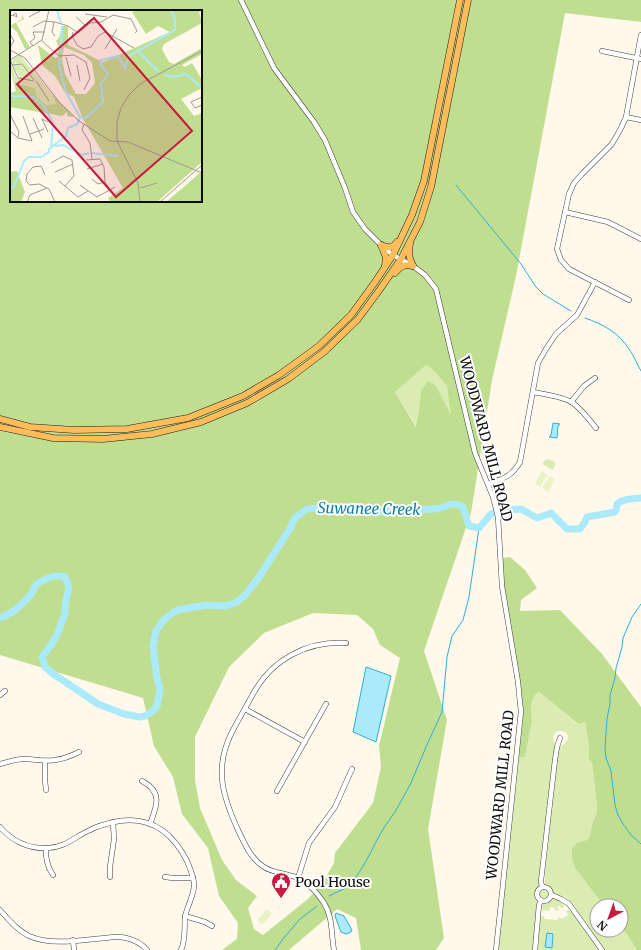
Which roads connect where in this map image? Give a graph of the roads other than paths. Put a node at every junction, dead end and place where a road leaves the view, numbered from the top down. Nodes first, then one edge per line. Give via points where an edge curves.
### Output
1 (241, 0) edge
2 (460, 0) edge
3 (468, 0) edge
4 (641, 36) edge
5 (602, 51) dead end
6 (639, 58) edge
7 (626, 117) junction
8 (641, 120) edge
9 (565, 212) junction
10 (403, 234) junction
11 (412, 236) junction
12 (641, 239) edge
13 (381, 245) junction
14 (393, 255) junction
15 (400, 259) junction
16 (413, 266) junction
17 (384, 269) junction
18 (595, 282) junction
19 (378, 292) junction
20 (629, 300) dead end
21 (595, 378) dead end
22 (533, 392) junction
23 (572, 402) junction
24 (0, 419) edge
25 (0, 427) edge
26 (596, 428) dead end
27 (488, 484) junction
28 (346, 643) dead end
29 (5, 691) dead end
30 (0, 695) edge
31 (326, 704) dead end
32 (246, 709) junction
33 (560, 738) dead end
34 (305, 742) junction
35 (79, 752) dead end
36 (45, 761) junction
37 (0, 764) edge
38 (352, 768) dead end
39 (142, 781) dead end
40 (46, 790) dead end
41 (277, 791) dead end
42 (113, 822) junction
43 (150, 824) junction
44 (0, 827) edge
45 (46, 848) junction
46 (53, 875) dead end
47 (110, 877) dead end
48 (165, 877) dead end
49 (193, 878) junction
50 (298, 878) junction
51 (542, 887) junction
52 (552, 895) junction
53 (541, 901) junction
54 (0, 910) edge
55 (186, 916) junction
56 (212, 926) dead end
57 (73, 940) junction
58 (74, 950) edge
59 (147, 950) edge
60 (181, 950) edge
61 (334, 950) edge
62 (496, 950) edge
63 (535, 950) edge
64 (602, 950) edge

1 - 13 street, WOODWARD MILL ROAD via 274,68 325,140 353,212
2 - 10 main road via 424,181
3 - 11 main road via 431,187 420,222
4 - 6 street
5 - 6 street
6 - 7 street
7 - 8 street
7 - 9 street via 612,144 574,183
9 - 12 street via 608,222
9 - 18 street via 557,249 561,260 569,269
10 - 13 main road via 391,248
10 - 14 main road
11 - 15 main road
11 - 16 main road via 409,258
13 - 14 street, WOODWARD MILL ROAD
13 - 17 main road via 386,257
14 - 15 street, WOODWARD MILL ROAD
14 - 17 main road
15 - 16 street, WOODWARD MILL ROAD
15 - 19 main road
16 - 19 main road via 403,265
16 - 27 street, WOODWARD MILL ROAD via 425,275 436,289 475,453
17 - 24 main road via 351,315 319,346 279,375 243,396 188,418 127,429 74,430 30,426
18 - 20 street
18 - 22 street via 577,315 556,334 538,363
19 - 25 main road via 358,319 324,352 288,379 247,403 201,422 152,434 103,439 53,438
21 - 23 street via 584,386
22 - 23 street
22 - 27 street via 520,462 507,476
23 - 26 street
27 - 62 street, WOODWARD MILL ROAD via 498,517 502,586 521,711
28 - 32 street via 313,646 283,660 263,678
29 - 30 street
31 - 34 street
32 - 34 street
32 - 50 street via 232,733 224,755 222,780 227,805 248,850 255,859 269,869
33 - 51 street via 554,769
34 - 41 street
35 - 36 street via 62,759
36 - 37 street via 23,759
36 - 40 street
38 - 50 street via 334,807 309,843
39 - 43 street via 152,788 156,799
42 - 43 street via 132,820
42 - 45 street via 91,829 61,846
42 - 47 street
43 - 49 street via 176,842
44 - 45 street via 18,842
45 - 46 street
48 - 49 street
49 - 55 street via 193,893
50 - 61 street via 308,884 327,908
51 - 52 street via 549,888
51 - 53 street via 537,894
52 - 53 street via 547,901
52 - 64 street via 569,904
53 - 63 street
54 - 57 street via 16,928 31,937 47,941
55 - 56 street
55 - 60 street
57 - 58 street
57 - 59 street via 122,937 136,941

